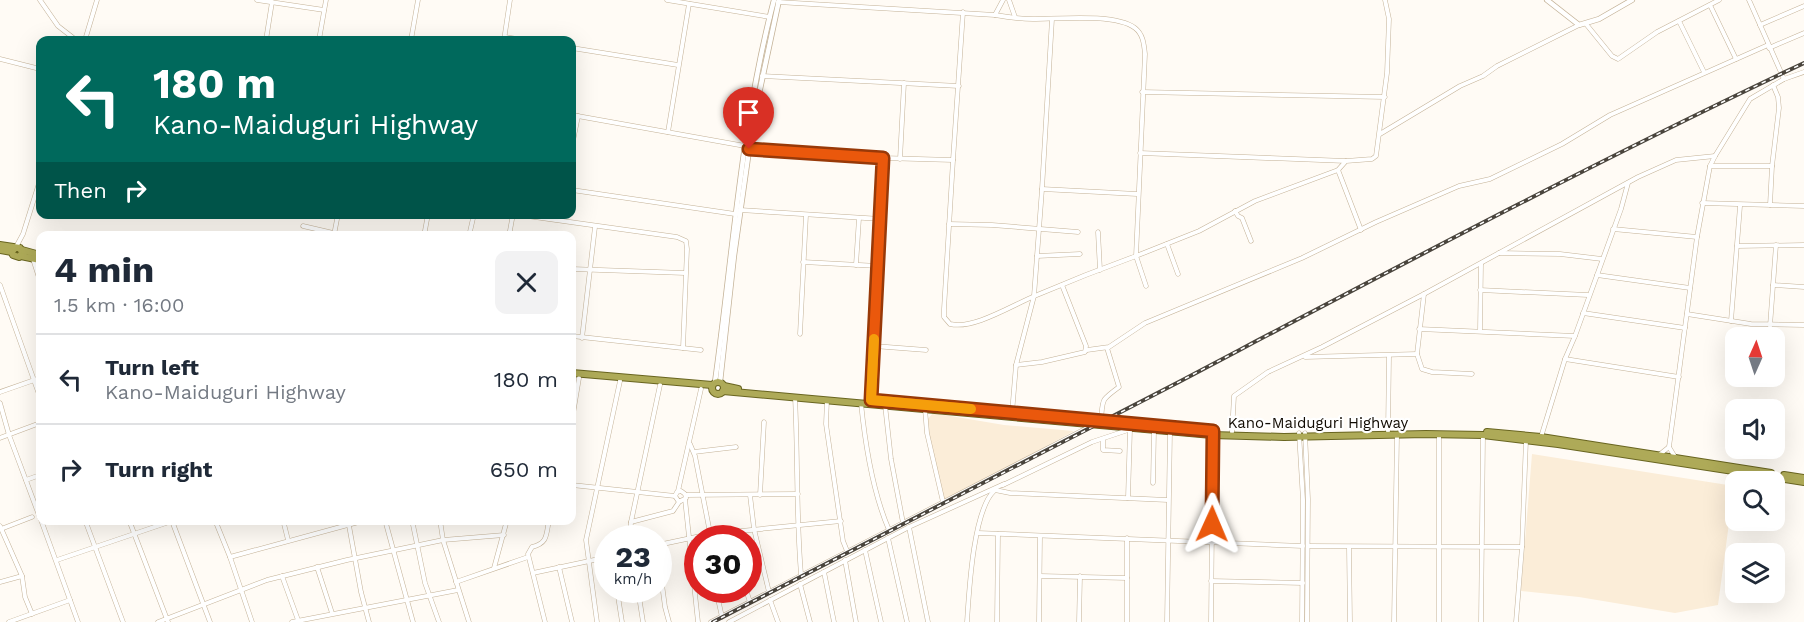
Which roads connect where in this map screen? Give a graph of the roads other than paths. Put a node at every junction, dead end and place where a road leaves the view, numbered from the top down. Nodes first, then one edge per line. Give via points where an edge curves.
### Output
1 (40, 0) edge
2 (97, 0) edge
3 (257, 0) edge
4 (326, 0) edge
5 (418, 0) edge
6 (510, 0) edge
7 (667, 0) edge
8 (1003, 0) edge
9 (1009, 0) edge
10 (1385, 0) edge
11 (1547, 0) edge
12 (1632, 0) edge
13 (1719, 0) edge
14 (1749, 0) edge
15 (777, 1) edge
16 (272, 2) junction
17 (689, 4) junction
18 (1710, 5) junction
19 (1804, 6) edge
20 (324, 10) junction
21 (963, 12) junction
22 (995, 15) junction
23 (770, 17) junction
24 (1015, 18) junction
25 (1052, 19) junction
26 (1679, 21) junction
27 (1586, 24) junction
28 (1579, 25) junction
29 (1760, 26) junction
30 (1804, 33) edge
31 (71, 36) edge
32 (87, 36) edge
33 (267, 36) edge
34 (320, 36) edge
35 (412, 36) edge
36 (504, 36) edge
37 (1768, 46) junction
38 (576, 49) edge
39 (1736, 58) junction
40 (0, 59) edge
41 (678, 64) junction
42 (36, 68) edge
43 (1704, 72) junction
44 (1804, 73) edge
45 (762, 76) junction
46 (1784, 79) junction
47 (904, 83) junction
48 (1773, 85) junction
49 (958, 86) junction
50 (1142, 92) junction
51 (1385, 98) junction
52 (578, 116) joint
53 (576, 126) edge
54 (668, 132) junction
55 (1380, 134) junction
56 (747, 147) junction
57 (1140, 153) junction
58 (1714, 156) junction
59 (883, 158) junction
60 (900, 159) junction
61 (953, 160) junction
62 (1347, 160) junction
63 (1710, 166) junction
64 (1772, 166) junction
65 (1338, 170) junction
66 (1628, 183) junction
67 (1042, 189) junction
68 (576, 191) edge
69 (36, 193) edge
70 (1137, 194) junction
71 (1702, 203) junction
72 (1770, 205) junction
73 (1740, 206) junction
74 (1804, 206) edge
75 (740, 210) junction
76 (1235, 211) junction
77 (735, 214) junction
78 (806, 215) junction
79 (859, 218) junction
80 (545, 219) edge
81 (880, 219) junction
82 (949, 224) junction
83 (303, 226) dead end
84 (595, 227) junction
85 (1039, 228) junction
86 (1613, 229) junction
87 (1360, 230) junction
88 (322, 231) edge
89 (1078, 232) dead end
90 (1098, 232) dead end
91 (1697, 237) junction
92 (1251, 241) dead end
93 (1167, 244) junction
94 (0, 245) edge
95 (1776, 245) junction
96 (1737, 246) junction
97 (1804, 246) edge
98 (0, 250) edge
99 (18, 250) junction
100 (36, 254) edge
101 (1080, 254) dead end
102 (1498, 254) junction
103 (1037, 256) junction
104 (1136, 256) junction
105 (33, 259) junction
106 (36, 259) edge
107 (1602, 259) junction
108 (803, 262) junction
109 (1481, 263) junction
110 (856, 265) junction
111 (878, 266) junction
112 (36, 268) edge
113 (576, 269) edge
114 (591, 270) junction
115 (1100, 270) junction
116 (685, 273) junction
117 (1178, 274) dead end
118 (1597, 275) junction
119 (0, 285) edge
120 (1062, 285) junction
121 (1773, 285) junction
122 (1146, 286) dead end
123 (1804, 287) edge
124 (1690, 288) junction
125 (1480, 290) junction
126 (1424, 294) junction
127 (1034, 296) junction
128 (1588, 296) junction
129 (1583, 314) junction
130 (1687, 314) junction
131 (1731, 321) junction
132 (1804, 325) edge
133 (1770, 326) junction
134 (1685, 328) junction
135 (1419, 329) junction
136 (1480, 331) junction
137 (800, 334) dead end
138 (1575, 336) junction
139 (576, 337) edge
140 (582, 338) junction
141 (874, 346) junction
142 (683, 348) junction
143 (1107, 348) junction
144 (701, 350) dead end
145 (926, 350) dead end
146 (1087, 350) junction
147 (1417, 354) junction
148 (1389, 356) junction
149 (1301, 357) junction
150 (1565, 359) junction
151 (1016, 365) junction
152 (1472, 374) dead end
153 (576, 376) edge
154 (576, 376) edge
155 (1679, 377) junction
156 (34, 380) junction
157 (620, 381) junction
158 (660, 385) junction
159 (36, 386) edge
160 (718, 386) junction
161 (701, 389) junction
162 (0, 392) edge
163 (795, 397) junction
164 (814, 397) junction
165 (827, 399) junction
166 (871, 400) junction
167 (861, 402) junction
168 (0, 403) edge
169 (885, 405) junction
170 (925, 408) junction
171 (1012, 412) junction
172 (764, 422) dead end
173 (1098, 422) junction
174 (36, 425) edge
175 (1134, 428) junction
176 (1154, 429) junction
177 (1170, 430) junction
178 (1388, 431) junction
179 (1232, 432) junction
180 (1212, 433) junction
181 (1439, 434) junction
182 (9, 435) junction
183 (1302, 435) junction
184 (1397, 435) junction
185 (1484, 435) junction
186 (1541, 437) junction
187 (0, 438) edge
188 (1102, 438) junction
189 (1526, 440) junction
190 (689, 444) junction
191 (736, 447) dead end
192 (1669, 447) junction
193 (1120, 451) dead end
194 (694, 452) junction
195 (1659, 455) junction
196 (1675, 458) junction
197 (1732, 471) edge
198 (36, 476) edge
199 (1804, 478) edge
200 (1785, 479) edge
201 (26, 480) junction
202 (1804, 482) edge
203 (1153, 483) dead end
204 (1005, 484) junction
205 (576, 485) edge
206 (597, 488) junction
207 (995, 490) junction
208 (678, 491) junction
209 (637, 492) junction
210 (798, 494) junction
211 (702, 495) junction
212 (750, 495) junction
213 (760, 495) junction
214 (675, 496) junction
215 (685, 497) junction
216 (1128, 498) junction
217 (1168, 500) junction
218 (679, 502) junction
219 (943, 502) junction
220 (36, 506) edge
221 (32, 518) dead end
222 (841, 521) junction
223 (631, 522) junction
224 (903, 523) junction
225 (43, 525) edge
226 (88, 525) edge
227 (131, 525) edge
228 (161, 525) edge
229 (174, 525) edge
230 (217, 525) edge
231 (284, 525) edge
232 (341, 525) edge
233 (348, 525) edge
234 (386, 525) edge
235 (413, 525) edge
236 (441, 525) edge
237 (506, 525) edge
238 (548, 525) edge
239 (631, 525) edge
240 (688, 525) edge
241 (708, 525) edge
242 (754, 525) edge
243 (797, 526) junction
244 (1, 527) edge
245 (909, 527) junction
246 (762, 528) edge
247 (889, 530) junction
248 (978, 533) junction
249 (134, 534) junction
250 (999, 534) junction
251 (504, 535) junction
252 (1040, 536) junction
253 (888, 537) junction
254 (1128, 538) junction
255 (288, 540) junction
256 (443, 540) junction
257 (1168, 540) junction
258 (1212, 543) junction
259 (416, 545) junction
260 (1306, 546) junction
261 (96, 547) junction
262 (1349, 547) junction
263 (1394, 547) junction
264 (1438, 547) junction
265 (1483, 547) junction
266 (1522, 548) junction
267 (393, 549) junction
268 (865, 550) junction
269 (847, 551) junction
270 (230, 557) junction
271 (528, 557) junction
272 (354, 558) junction
273 (594, 559) edge
274 (57, 560) junction
275 (589, 560) junction
276 (762, 560) edge
277 (845, 560) junction
278 (317, 567) junction
279 (559, 567) junction
280 (494, 568) junction
281 (824, 572) junction
282 (533, 573) junction
283 (801, 574) junction
284 (22, 576) junction
285 (282, 576) junction
286 (1040, 576) junction
287 (1080, 576) junction
288 (1127, 578) junction
289 (1211, 581) junction
290 (0, 582) edge
291 (456, 582) junction
292 (1303, 583) junction
293 (800, 584) junction
294 (458, 590) junction
295 (241, 591) junction
296 (770, 592) junction
297 (429, 596) junction
298 (762, 596) edge
299 (70, 600) junction
300 (407, 600) junction
301 (770, 600) junction
302 (619, 603) edge
303 (640, 603) edge
304 (664, 603) edge
305 (696, 603) edge
306 (719, 603) edge
307 (748, 603) edge
308 (204, 605) junction
309 (365, 607) junction
310 (332, 613) junction
311 (32, 614) junction
312 (722, 616) junction
313 (740, 619) edge
314 (167, 620) edge
315 (298, 620) junction
316 (9, 622) edge
317 (78, 622) edge
318 (123, 622) edge
319 (158, 622) edge
320 (210, 622) edge
321 (252, 622) edge
322 (292, 622) edge
323 (369, 622) edge
324 (413, 622) edge
325 (439, 622) edge
326 (469, 622) edge
327 (545, 622) edge
328 (572, 622) edge
329 (597, 622) edge
330 (622, 622) edge
331 (643, 622) edge
332 (669, 622) edge
333 (698, 622) edge
334 (711, 622) edge
335 (729, 622) edge
336 (778, 622) edge
337 (810, 622) edge
338 (834, 622) edge
339 (856, 622) edge
340 (881, 622) edge
341 (906, 622) edge
342 (928, 622) edge
343 (967, 622) edge
344 (997, 622) edge
345 (1040, 622) edge
346 (1079, 622) edge
347 (1127, 622) edge
348 (1167, 622) edge
349 (1211, 622) edge
350 (1302, 622) edge
351 (1307, 622) edge
352 (1350, 622) edge
353 (1394, 622) edge
354 (1439, 622) edge
355 (1481, 622) edge
356 (1516, 622) edge

1 - 31 street via 58,26
2 - 32 street
3 - 16 street
4 - 20 street
5 - 35 street
6 - 36 street
7 - 17 street
8 - 22 street
9 - 24 street
10 - 51 street via 1389,19
11 - 28 street
12 - 27 street
13 - 18 street
14 - 29 street
15 - 21 street
15 - 23 street
15 - 45 street
16 - 20 street
16 - 33 street
17 - 23 street
17 - 41 street
18 - 26 street
18 - 39 street
19 - 29 street
20 - 34 street
21 - 22 street
21 - 49 street
22 - 24 street
23 - 56 street
24 - 25 street
25 - 50 street via 1095,18 1135,27 1144,43
25 - 67 street
26 - 27 street via 1618,59
26 - 43 street
27 - 28 street
28 - 55 street via 1460,86
29 - 37 street
30 - 37 street
37 - 39 street
37 - 46 street
38 - 41 street
39 - 43 street
40 - 42 street
41 - 54 street
43 - 87 street via 1610,115 1490,179 1459,186
44 - 46 street
45 - 47 street
45 - 56 street
46 - 48 street
47 - 49 street
47 - 60 street
48 - 58 street via 1750,99
48 - 64 street via 1779,108
49 - 61 street
50 - 51 street
50 - 57 street
51 - 55 street
52 - 53 street
52 - 54 street
54 - 56 street
55 - 62 street via 1378,151 1372,159
56 - 59 street
56 - 75 street
56 - 77 street
57 - 62 street
57 - 70 street
58 - 63 street
58 - 66 street via 1676,160
59 - 60 street
59 - 81 street
60 - 61 street
61 - 82 street
62 - 65 street
63 - 64 street
63 - 71 street
64 - 72 street
65 - 76 street
65 - 87 street
66 - 86 street
66 - 102 street
67 - 70 street
67 - 85 street
68 - 77 street
69 - 99 street
70 - 104 street
71 - 73 street
71 - 91 street
72 - 73 street
72 - 74 street
73 - 96 street
75 - 78 street
75 - 160 street
76 - 92 street
76 - 93 street
77 - 160 street
78 - 79 street
78 - 108 street
79 - 81 street
79 - 110 street
80 - 84 street
81 - 111 street
82 - 85 street
82 - 127 street via 946,321 963,325
83 - 88 street
84 - 114 street
84 - 116 street via 686,241
85 - 89 street
85 - 103 street
86 - 91 street
86 - 107 street
87 - 143 street via 1145,323
90 - 115 street
91 - 124 street
93 - 104 street
93 - 117 street
94 - 99 highway
95 - 96 street
95 - 97 street
95 - 121 street
96 - 131 street
98 - 99 highway
99 - 100 highway
99 - 105 highway
101 - 103 street
102 - 107 street
102 - 109 street
103 - 127 street
104 - 115 street
104 - 122 street
105 - 106 highway
105 - 112 street
107 - 118 street
108 - 110 street
108 - 137 street
109 - 125 street
109 - 126 street
110 - 111 street
111 - 141 street
113 - 114 street
114 - 116 street
114 - 140 street
115 - 120 street
116 - 142 street
118 - 124 street
118 - 128 street
119 - 156 street
120 - 127 street
120 - 146 street
121 - 123 street
121 - 133 street
124 - 130 street
125 - 128 street
125 - 136 street
126 - 135 street
126 - 149 street
127 - 151 street
128 - 129 street
129 - 134 street
129 - 138 street
130 - 131 street
130 - 134 street
131 - 133 street
132 - 133 street
134 - 155 street
135 - 136 street
135 - 147 street
136 - 138 street
138 - 150 street
139 - 140 street
140 - 142 street
141 - 145 street
141 - 166 street
142 - 144 street
143 - 146 street
143 - 173 street via 1119,387 1101,404
146 - 151 street
147 - 148 street
147 - 152 street via 1422,369
148 - 149 street
148 - 178 street
149 - 179 street via 1249,383 1234,396
150 - 155 street
150 - 186 street
151 - 171 street
153 - 160 highway, Kano-Maiduguri Highway
154 - 157 highway, Kano-Maiduguri Highway
155 - 192 street
156 - 159 street
156 - 162 street
157 - 158 highway, Kano-Maiduguri Highway
157 - 206 street
158 - 161 highway, Kano-Maiduguri Highway
158 - 209 street
160 - 161 highway, Kano-Maiduguri Highway
160 - 163 highway, Kano-Maiduguri Highway
160 - 164 highway, Kano-Maiduguri Highway
161 - 190 street
163 - 164 highway, Kano-Maiduguri Highway
163 - 210 street
164 - 165 highway, Kano-Maiduguri Highway
164 - 166 highway, Kano-Maiduguri Highway
165 - 167 highway, Kano-Maiduguri Highway
165 - 222 street via 829,445
166 - 171 highway, Kano-Maiduguri Highway
167 - 169 highway, Kano-Maiduguri Highway
167 - 247 street via 866,446
168 - 182 street
169 - 170 highway, Kano-Maiduguri Highway
169 - 224 street
170 - 173 highway, Kano-Maiduguri Highway
170 - 219 street
171 - 173 highway, Kano-Maiduguri Highway
172 - 213 street
173 - 175 highway, Kano-Maiduguri Highway
173 - 180 highway, Kano-Maiduguri Highway
173 - 219 street
174 - 182 street
175 - 176 highway, Kano-Maiduguri Highway
175 - 188 street
175 - 216 street
176 - 177 highway, Kano-Maiduguri Highway
176 - 203 street
177 - 180 highway, Kano-Maiduguri Highway
177 - 217 street
178 - 183 highway, Kano-Maiduguri Highway
178 - 186 highway, Kano-Maiduguri Highway via 1458,430
179 - 180 highway, Kano-Maiduguri Highway
179 - 183 highway, Kano-Maiduguri Highway
180 - 183 highway, Kano-Maiduguri Highway
180 - 258 street
181 - 184 highway, Kano-Maiduguri Highway
181 - 185 highway, Kano-Maiduguri Highway
181 - 264 street
182 - 187 street
182 - 201 street
183 - 184 highway, Kano-Maiduguri Highway
183 - 260 street
184 - 263 street
185 - 189 highway, Kano-Maiduguri Highway
185 - 265 street
186 - 195 highway, Kano-Maiduguri Highway
188 - 193 street via 1103,450
188 - 204 street
189 - 197 highway, Kano-Maiduguri Highway
189 - 266 street
190 - 194 street
190 - 208 street
191 - 194 street
192 - 195 street
192 - 196 street
194 - 211 street
195 - 196 highway, Kano-Maiduguri Highway
196 - 199 highway, Kano-Maiduguri Highway
198 - 201 street
200 - 202 highway, Kano-Maiduguri Highway
201 - 220 street
204 - 207 street
204 - 245 street
205 - 206 street
206 - 209 street
206 - 275 street via 586,540
207 - 216 street
207 - 248 street via 988,496
208 - 214 street
208 - 215 street
209 - 214 street
209 - 223 street
210 - 213 street
210 - 243 street
211 - 212 street
211 - 215 street
211 - 241 street
212 - 213 street
212 - 242 street
214 - 218 street
215 - 218 street
215 - 240 street
216 - 217 street
217 - 257 street
218 - 223 street via 673,511
219 - 224 street
221 - 244 street
222 - 243 street
222 - 269 street
223 - 239 street
224 - 247 street
225 - 274 street
226 - 261 street
227 - 249 street
228 - 249 street
229 - 308 street
230 - 270 street
231 - 255 street
232 - 255 street
233 - 272 street
234 - 267 street
235 - 259 street
236 - 256 street
237 - 251 street
238 - 271 street via 544,542 529,549
243 - 246 street
243 - 283 street
244 - 284 street
245 - 253 street
245 - 342 street
247 - 269 street
248 - 250 street
248 - 343 street
249 - 261 street
249 - 314 street
250 - 252 street
250 - 344 street
251 - 256 street
251 - 280 street
252 - 254 street
252 - 286 street
253 - 268 street
253 - 341 street
254 - 257 street
254 - 288 street
255 - 270 street
256 - 259 street
256 - 291 street
257 - 258 street
257 - 348 street
258 - 260 street
258 - 289 street
259 - 267 street
259 - 297 street
260 - 262 street
260 - 292 street
260 - 351 street
261 - 274 street
261 - 318 street
262 - 263 street
262 - 352 street
263 - 264 street
263 - 353 street
264 - 265 street
264 - 354 street
265 - 266 street
265 - 355 street
266 - 356 street
267 - 272 street
267 - 300 street
268 - 277 street
268 - 340 street
269 - 283 street
270 - 295 street
271 - 280 street
271 - 282 street
272 - 278 street
272 - 309 street
273 - 275 street
274 - 299 street
275 - 279 street
275 - 329 street
276 - 296 street
277 - 281 street
277 - 339 street
278 - 285 street
278 - 310 street
279 - 282 street
279 - 328 street
280 - 291 street
281 - 293 street
281 - 338 street
282 - 327 street
283 - 296 street
284 - 290 street
284 - 311 street
285 - 295 street
285 - 315 street
286 - 287 street
286 - 345 street
287 - 288 street
287 - 346 street
288 - 347 street
289 - 292 street
289 - 349 street
291 - 294 street
292 - 350 street
293 - 301 street
293 - 337 street
294 - 297 street
294 - 326 street
295 - 308 street
295 - 321 street
296 - 298 street
297 - 300 street
297 - 325 street
299 - 311 street
299 - 317 street
300 - 309 street
300 - 324 street
301 - 313 street
301 - 336 street
302 - 330 street
303 - 331 street
304 - 332 street
305 - 333 street
306 - 312 street
307 - 312 street
308 - 314 street
308 - 320 street
309 - 310 street
309 - 323 street
310 - 315 street
311 - 316 street
312 - 334 street
313 - 335 street
314 - 319 street
315 - 322 street

